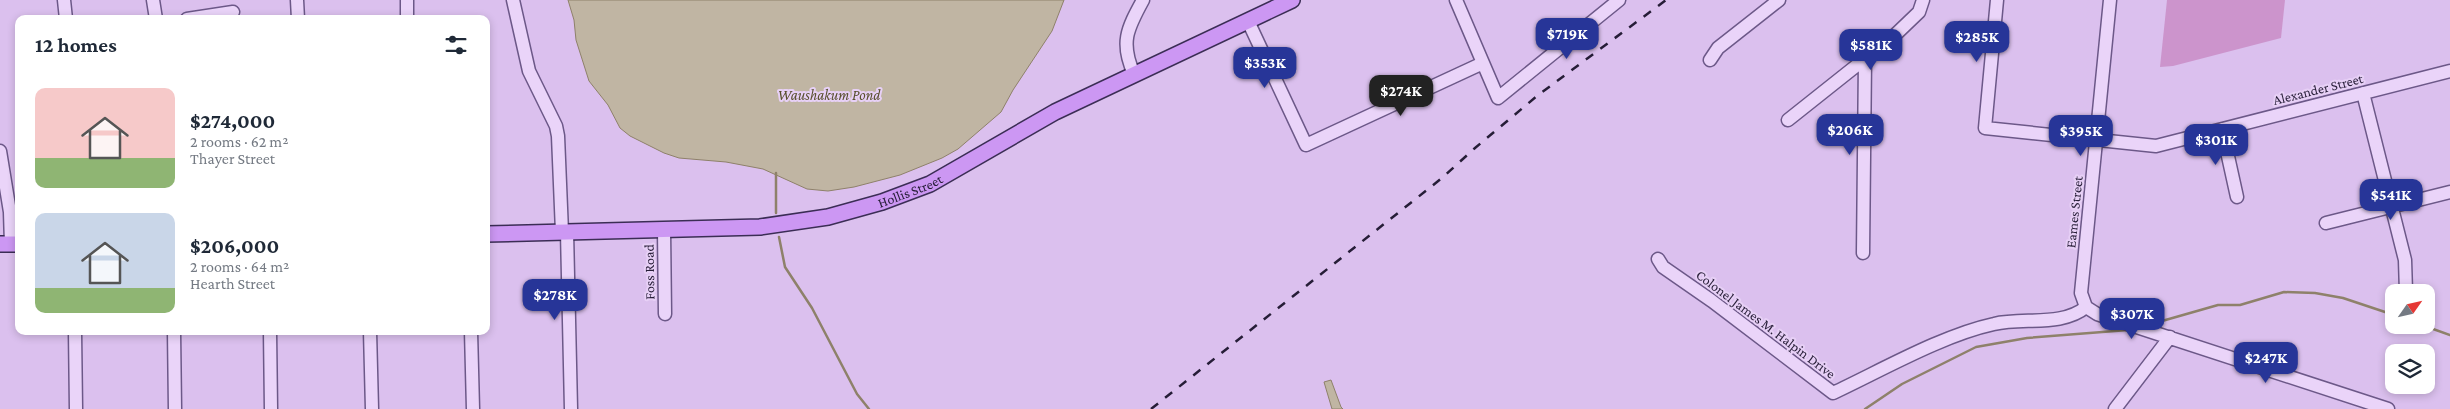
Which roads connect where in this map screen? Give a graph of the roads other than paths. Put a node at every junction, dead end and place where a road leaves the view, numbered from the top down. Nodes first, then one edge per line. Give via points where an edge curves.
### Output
1 (64, 0) edge
2 (153, 0) edge
3 (297, 0) edge
4 (407, 0) edge
5 (513, 0) edge
6 (1143, 0) edge
7 (1292, 0) edge
8 (1456, 0) edge
9 (1619, 0) edge
10 (1779, 0) edge
11 (1923, 0) edge
12 (1997, 0) edge
13 (2110, 0) edge
14 (232, 12) dead end
15 (66, 15) edge
16 (155, 15) edge
17 (213, 15) edge
18 (298, 15) edge
19 (408, 15) edge
20 (1248, 21) junction
21 (1865, 59) junction
22 (1710, 60) dead end
23 (1484, 63) junction
24 (2450, 71) edge
25 (1134, 74) junction
26 (2362, 93) junction
27 (1788, 120) dead end
28 (2222, 129) junction
29 (2096, 141) junction
30 (0, 151) edge
31 (2450, 192) edge
32 (2237, 197) dead end
33 (2393, 206) junction
34 (2326, 223) dead end
35 (664, 230) junction
36 (564, 232) junction
37 (490, 234) edge
38 (10, 244) edge
39 (1863, 253) dead end
40 (1658, 259) dead end
41 (2406, 284) edge
42 (2086, 307) junction
43 (665, 314) dead end
44 (75, 335) edge
45 (174, 335) edge
46 (270, 335) edge
47 (370, 335) edge
48 (471, 335) edge
49 (2170, 337) junction
50 (2366, 406) edge
51 (76, 409) edge
52 (175, 409) edge
53 (271, 409) edge
54 (372, 409) edge
55 (473, 409) edge
56 (571, 409) edge
57 (2115, 409) edge
58 (2388, 409) edge

1 - 15 street
2 - 16 street
3 - 18 street
4 - 19 street
5 - 36 street via 529,71 556,126
6 - 25 street via 1128,28 1125,45 1126,58
7 - 20 main road, Hollis Street
8 - 23 street
9 - 23 street via 1498,98
10 - 22 street via 1718,48
11 - 21 street via 1919,12
12 - 29 street, Alexander Street via 1985,128
13 - 29 street, Eames Street
14 - 17 street
20 - 23 street via 1306,145
20 - 25 main road, Hollis Street
21 - 27 street
21 - 39 street
24 - 26 street, Alexander Street
25 - 35 main road, Hollis Street via 1049,115 930,184 882,202 791,224
26 - 28 street, Alexander Street
26 - 33 street
28 - 29 street, Alexander Street via 2156,146
28 - 32 street
29 - 42 street, Eames Street via 2082,293
30 - 38 street via 10,212
31 - 33 street
33 - 34 street
33 - 41 street via 2405,260
35 - 36 main road, Hollis Street
35 - 43 street, Foss Road
36 - 37 main road, Hollis Street
36 - 56 street
40 - 42 street, Colonel James M. Halpin Drive via 1663,267 1833,393 1972,330 1995,324 2064,318
42 - 49 street via 2091,312
44 - 51 street
45 - 52 street
46 - 53 street
47 - 54 street
48 - 55 street
49 - 50 street
49 - 57 street
50 - 58 street

